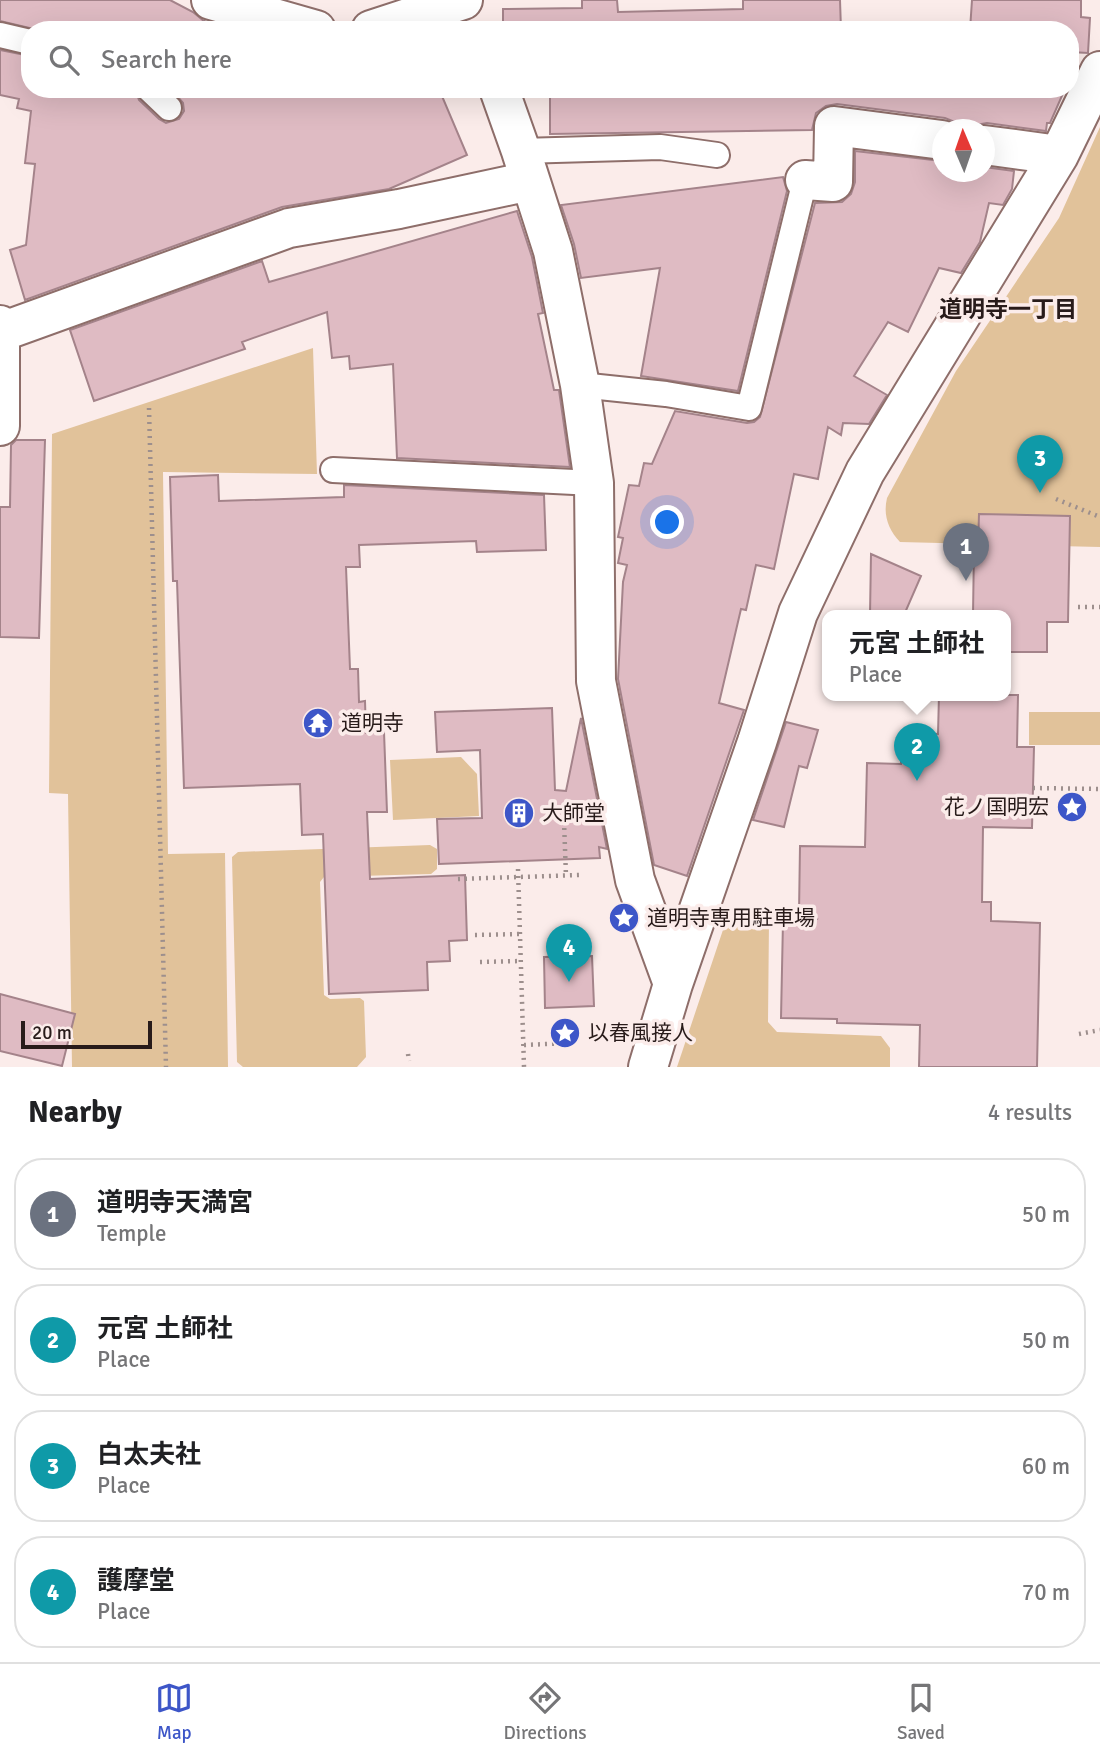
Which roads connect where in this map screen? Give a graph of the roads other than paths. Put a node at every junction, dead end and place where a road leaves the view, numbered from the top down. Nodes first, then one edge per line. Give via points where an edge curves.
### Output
1 (211, 0) edge
2 (466, 0) edge
3 (284, 21) edge
4 (400, 21) edge
5 (472, 21) edge
6 (0, 36) edge
7 (21, 41) edge
8 (1100, 71) edge
9 (158, 98) edge
10 (502, 98) edge
11 (169, 108) dead end
12 (932, 139) edge
13 (995, 146) edge
14 (717, 155) dead end
15 (1059, 155) junction
16 (525, 166) junction
17 (805, 180) joint
18 (1, 329) edge
19 (580, 385) junction
20 (0, 426) edge
21 (333, 470) dead end
22 (594, 483) junction
23 (673, 984) junction
24 (648, 1067) edge

1 - 3 street
2 - 4 street
2 - 5 street
6 - 7 lane
8 - 15 street
9 - 11 lane
10 - 16 street
12 - 17 street via 834,126 833,182
13 - 15 street
14 - 16 lane via 660,146
15 - 23 street via 865,472 798,613
16 - 18 street via 399,209 289,228
16 - 19 street via 553,251
17 - 19 lane via 749,408
18 - 20 street
19 - 22 street
21 - 22 lane
22 - 23 street via 596,681 635,880
23 - 24 street

